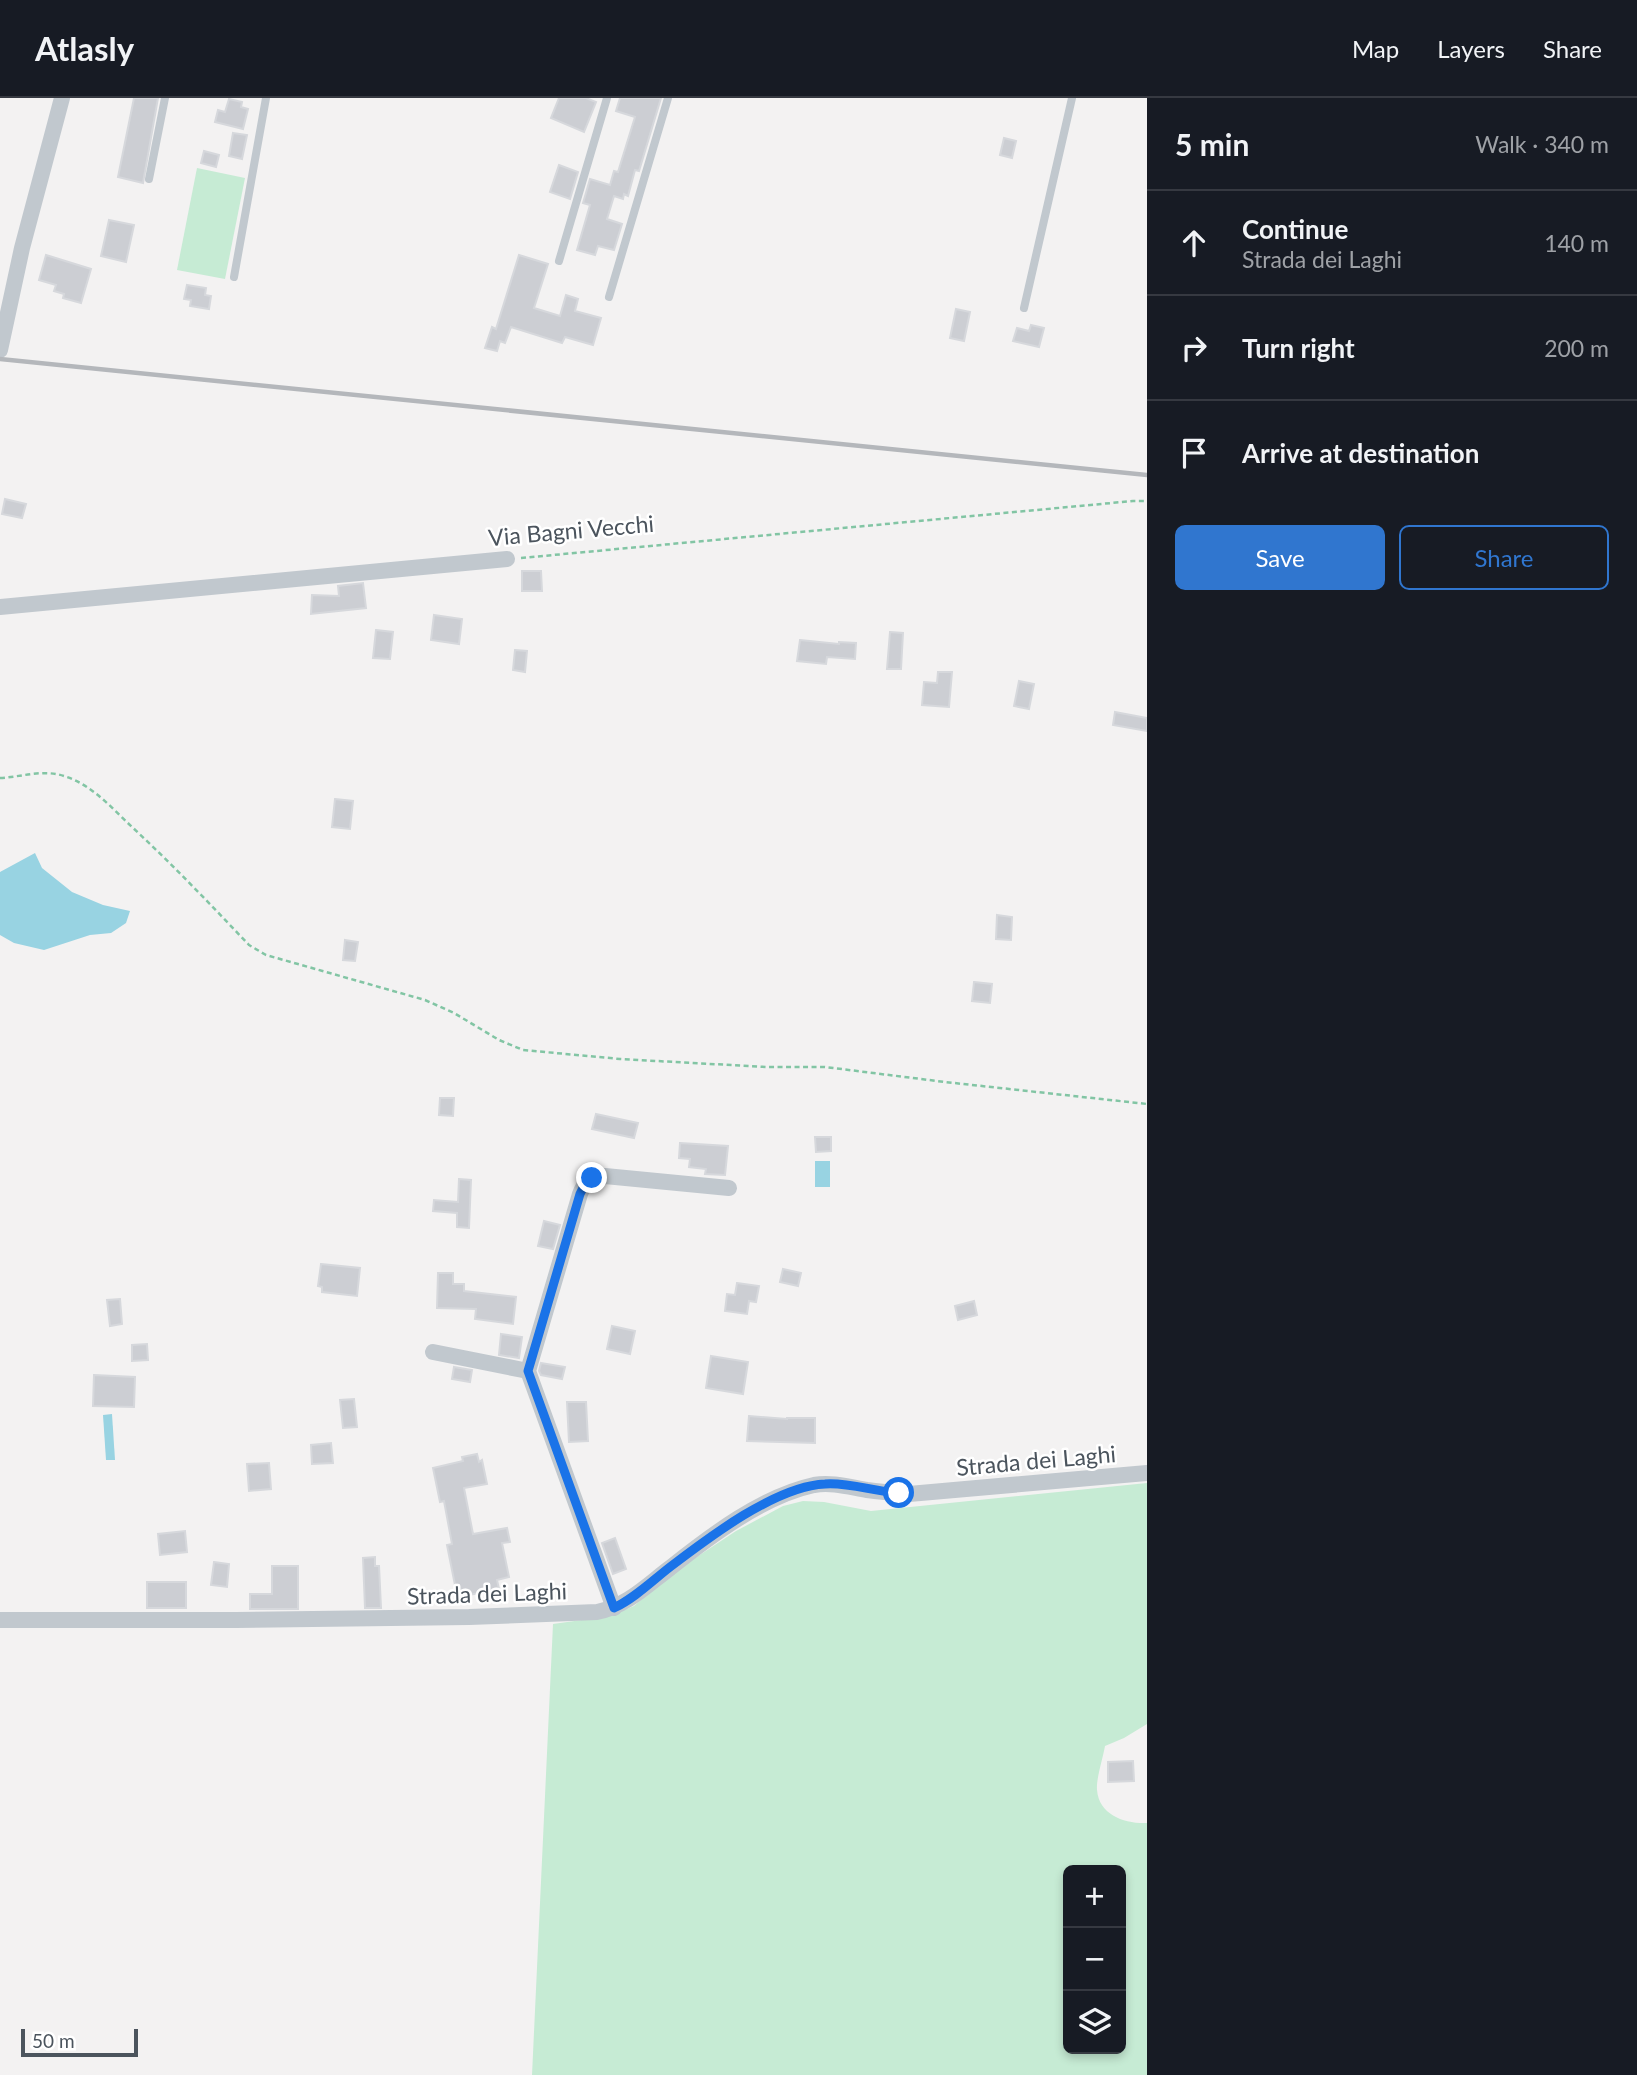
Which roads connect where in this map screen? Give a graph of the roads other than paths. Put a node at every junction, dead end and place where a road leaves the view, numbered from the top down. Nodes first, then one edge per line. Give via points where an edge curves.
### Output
1 (62, 98) edge
2 (165, 98) edge
3 (266, 98) edge
4 (607, 98) edge
5 (668, 98) edge
6 (1072, 98) edge
7 (149, 179) dead end
8 (559, 261) dead end
9 (234, 277) dead end
10 (609, 297) dead end
11 (1024, 308) dead end
12 (0, 350) edge
13 (507, 559) road end
14 (0, 607) edge
15 (729, 1188) dead end
16 (433, 1352) dead end
17 (528, 1371) junction
18 (1147, 1474) edge
19 (614, 1608) junction
20 (0, 1620) edge

1 - 12 street
2 - 7 lane
3 - 9 lane
4 - 8 lane
5 - 10 lane
6 - 11 lane
13 - 14 street, Via Bagni Vecchi
15 - 17 street via 605,1175 588,1180
16 - 17 street
17 - 19 street
18 - 19 street, Strada dei Laghi via 920,1493 835,1484 809,1486 745,1515
19 - 20 street, Strada dei Laghi via 469,1617

